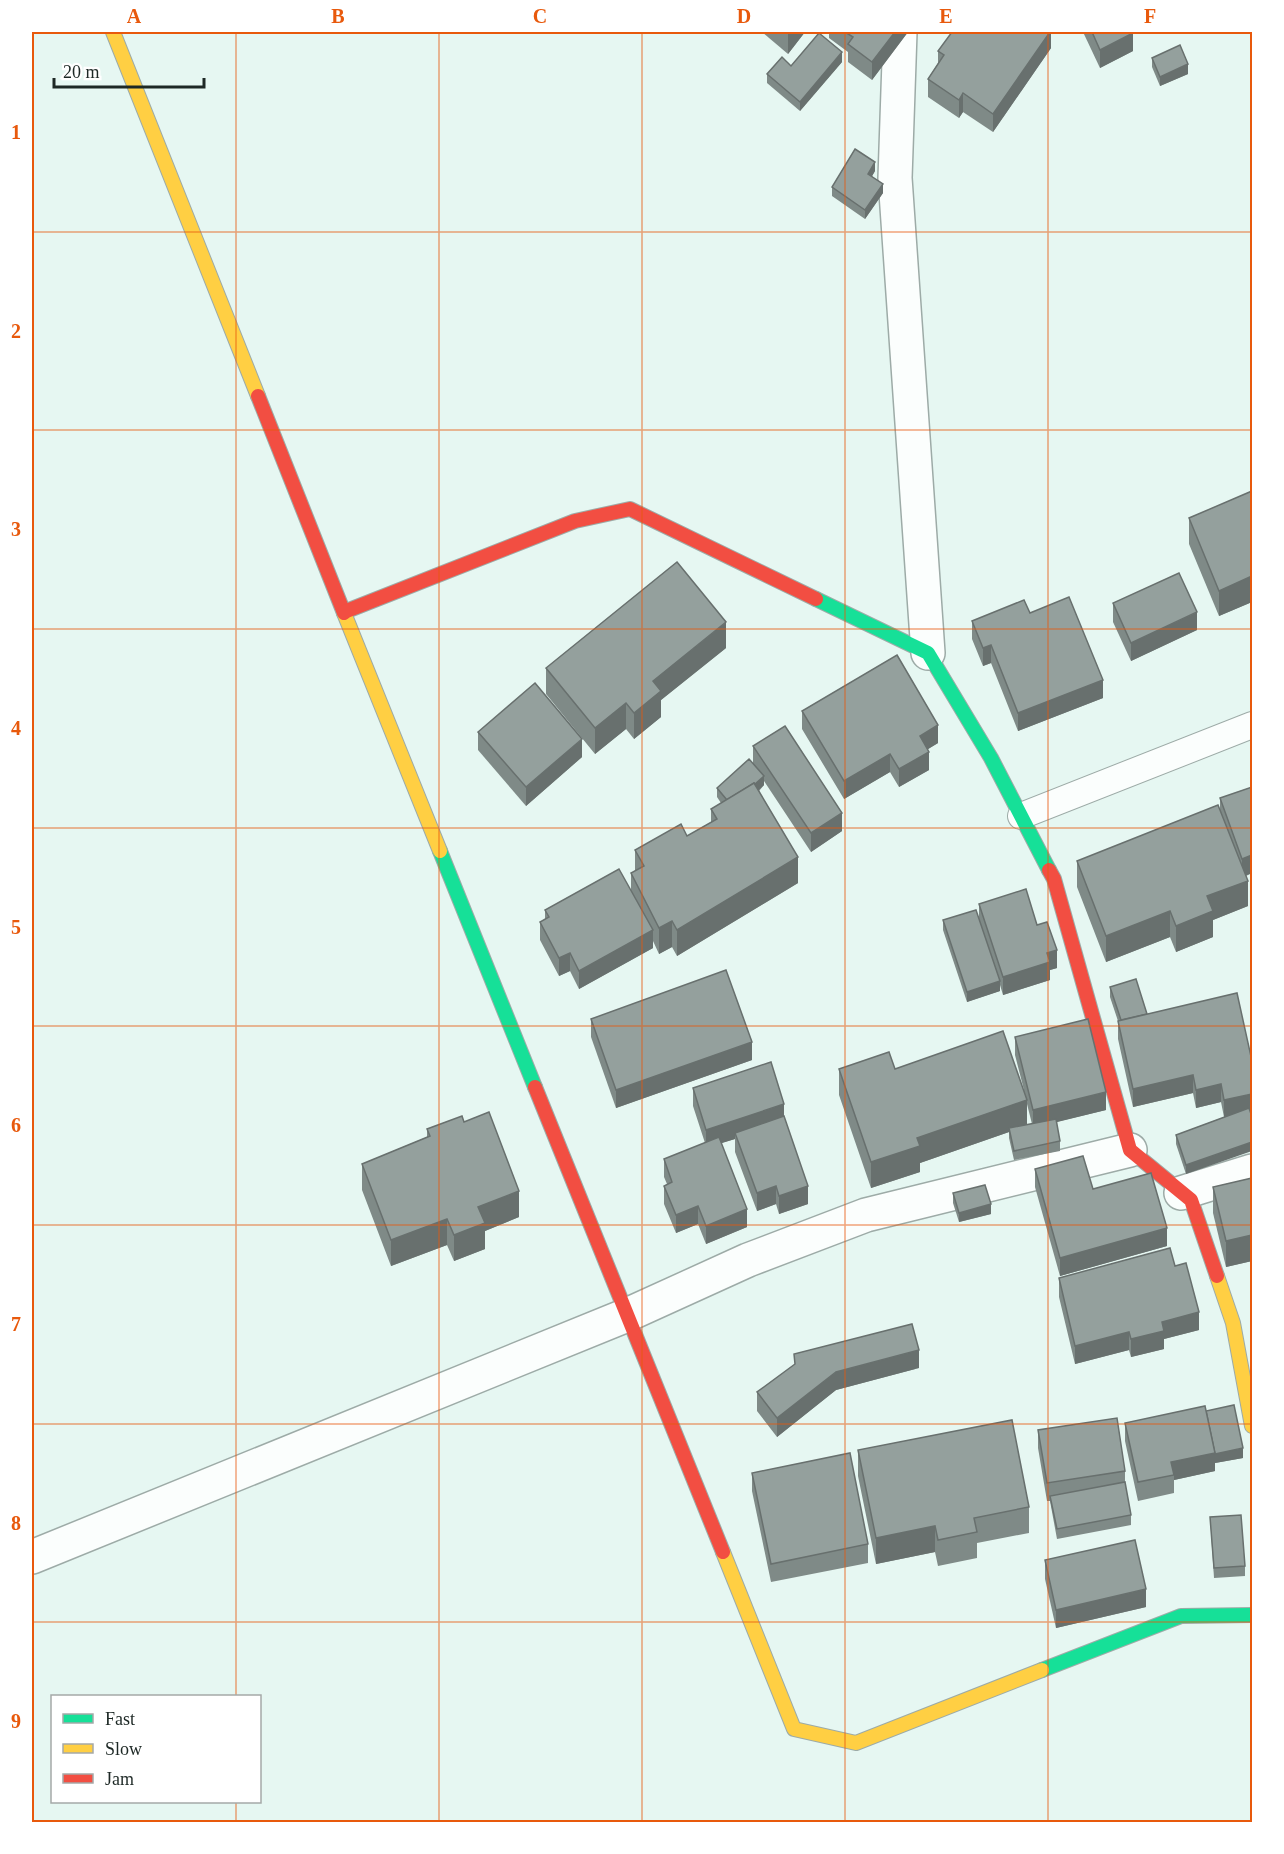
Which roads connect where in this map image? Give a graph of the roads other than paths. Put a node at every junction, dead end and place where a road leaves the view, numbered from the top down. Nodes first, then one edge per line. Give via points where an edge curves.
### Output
1 (113, 32) edge
2 (900, 32) edge
3 (344, 612) junction
4 (928, 653) junction
5 (1252, 725) edge
6 (1021, 816) junction
7 (1130, 1150) junction
8 (1252, 1171) edge
9 (1181, 1193) junction
10 (627, 1315) junction
11 (1252, 1426) edge
12 (32, 1557) edge
13 (1252, 1615) edge

1 - 3 street
2 - 4 street via 895,178
3 - 4 street via 575,520 630,509
3 - 10 street
4 - 6 street
5 - 6 lane
6 - 7 street via 1054,879
7 - 9 street
7 - 10 street via 866,1215 748,1260
8 - 9 street
9 - 11 street via 1191,1200 1233,1323
10 - 12 street
10 - 13 street via 794,1729 856,1743 1181,1616

